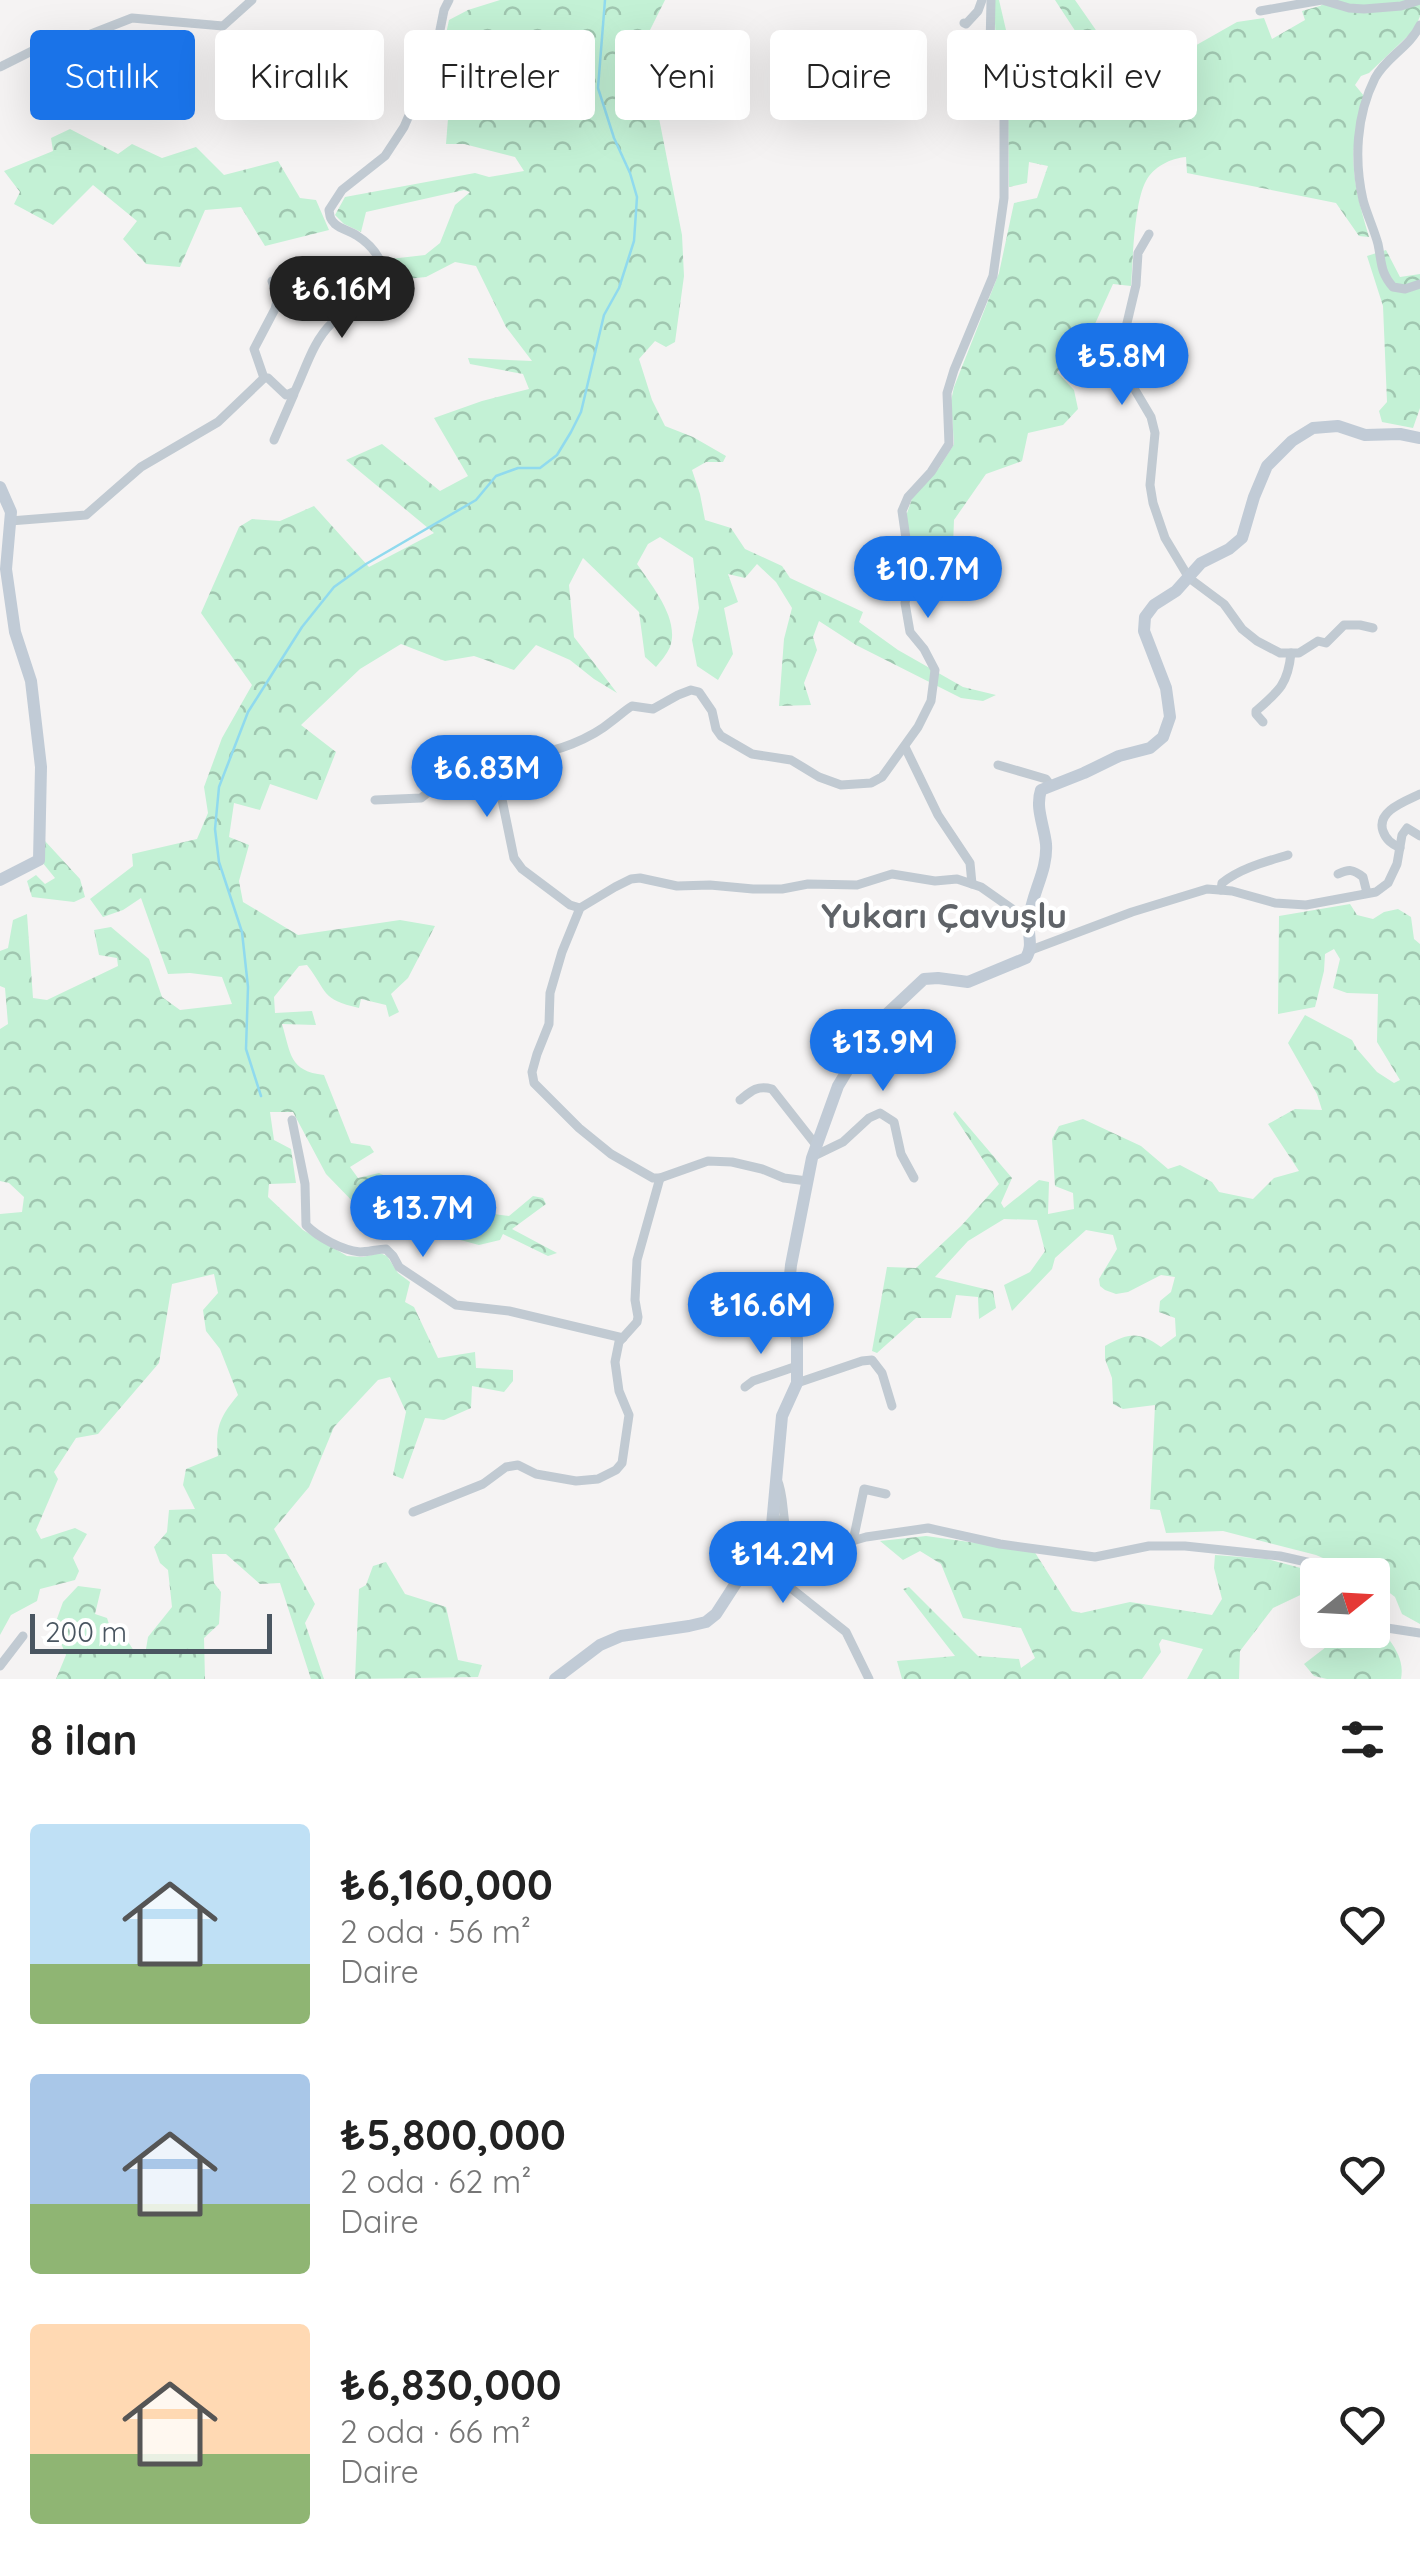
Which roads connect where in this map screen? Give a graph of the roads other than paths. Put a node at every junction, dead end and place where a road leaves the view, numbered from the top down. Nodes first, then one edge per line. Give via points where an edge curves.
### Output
1 (252, 0) edge
2 (448, 0) edge
3 (982, 0) edge
4 (991, 0) edge
5 (1420, 0) edge
6 (1260, 11) dead end
7 (964, 22) dead end
8 (1420, 26) edge
9 (0, 67) edge
10 (1149, 234) dead end
11 (272, 281) dead end
12 (1420, 284) edge
13 (264, 378) junction
14 (295, 391) junction
15 (1420, 438) edge
16 (274, 440) dead end
17 (0, 486) edge
18 (10, 522) junction
19 (3, 563) edge
20 (1190, 578) junction
21 (1373, 628) dead end
22 (1292, 653) junction
23 (1263, 722) dead end
24 (905, 748) junction
25 (998, 766) dead end
26 (499, 784) junction
27 (1051, 786) junction
28 (1420, 794) edge
29 (376, 800) dead end
30 (1420, 836) edge
31 (1400, 848) junction
32 (1288, 855) dead end
33 (1338, 874) dead end
34 (0, 876) edge
35 (972, 884) junction
36 (1221, 890) junction
37 (1367, 893) junction
38 (580, 908) junction
39 (1028, 920) junction
40 (1032, 950) junction
41 (740, 1100) dead end
42 (292, 1120) dead end
43 (814, 1151) junction
44 (660, 1178) junction
45 (914, 1178) dead end
46 (807, 1181) junction
47 (624, 1338) junction
48 (797, 1366) junction
49 (797, 1383) junction
50 (745, 1387) dead end
51 (892, 1406) dead end
52 (775, 1476) junction
53 (886, 1494) dead end
54 (773, 1500) junction
55 (413, 1512) dead end
56 (853, 1541) junction
57 (1300, 1561) edge
58 (1390, 1628) edge
59 (1420, 1634) edge
60 (23, 1636) dead end
61 (0, 1666) edge
62 (555, 1679) edge
63 (868, 1679) edge

1 - 9 street via 223,26 132,18
2 - 14 street via 435,55 404,127 385,156 342,190 329,210 336,226 378,256 384,279 370,300 331,324
3 - 7 street
4 - 24 street via 990,48 1004,109 1004,198 993,276 947,393 950,444 902,511 910,632 935,670 930,700
5 - 6 street via 1364,9 1322,0
8 - 12 street via 1375,78 1357,151 1383,276 1392,287
10 - 20 street via 1138,253 1122,344 1125,374 1155,433 1152,503
11 - 13 street via 278,297 254,350
13 - 14 street via 286,395
13 - 18 street via 218,422 141,468 86,514
14 - 16 street
15 - 20 street via 1312,428 1268,466 1242,538
17 - 18 street
18 - 19 street
19 - 34 street via 31,681 41,767 39,860
20 - 22 street via 1256,641
20 - 27 street via 1145,617 1166,688 1170,717 1163,737
21 - 22 street via 1344,625 1326,643
22 - 23 street via 1285,684 1256,711
24 - 26 street via 882,777 841,785 721,736 712,710 691,690 653,709 632,706 564,747 528,752
24 - 35 street via 970,863
25 - 27 street
26 - 29 street via 492,771 463,769 421,798
26 - 38 street via 514,858
27 - 39 street via 1038,800 1046,846
28 - 31 street via 1383,817 1384,835
30 - 31 street via 1408,828
31 - 37 street via 1388,883
32 - 36 street via 1230,876
33 - 37 street via 1354,870
35 - 38 street via 892,874 857,885 753,890 640,878
35 - 39 street
36 - 37 street via 1306,906
36 - 40 street via 1207,888
38 - 44 street via 550,994 550,1024 536,1054 534,1083 610,1154
39 - 40 street
40 - 43 street via 984,977 924,979 912,990 874,1026 838,1086
41 - 43 street via 761,1086 772,1089
42 - 47 street via 306,1224 314,1232 361,1252 386,1249 399,1267 456,1306 509,1311
43 - 45 street via 842,1142 880,1114 894,1122
43 - 46 street
44 - 46 street via 708,1161
44 - 47 street via 637,1260 637,1322
46 - 48 street via 787,1306
47 - 55 street via 615,1362 629,1415 616,1470 576,1480 506,1467 483,1484
48 - 49 street
48 - 50 street
49 - 51 street via 872,1360
49 - 52 street via 782,1416
52 - 54 street
52 - 56 street via 795,1548
53 - 56 street via 864,1489 865,1511
54 - 62 street via 765,1545 716,1614 689,1626 621,1636
54 - 63 street via 788,1585 846,1632
56 - 57 street via 928,1528 1095,1556 1185,1546
58 - 59 street
60 - 61 street

